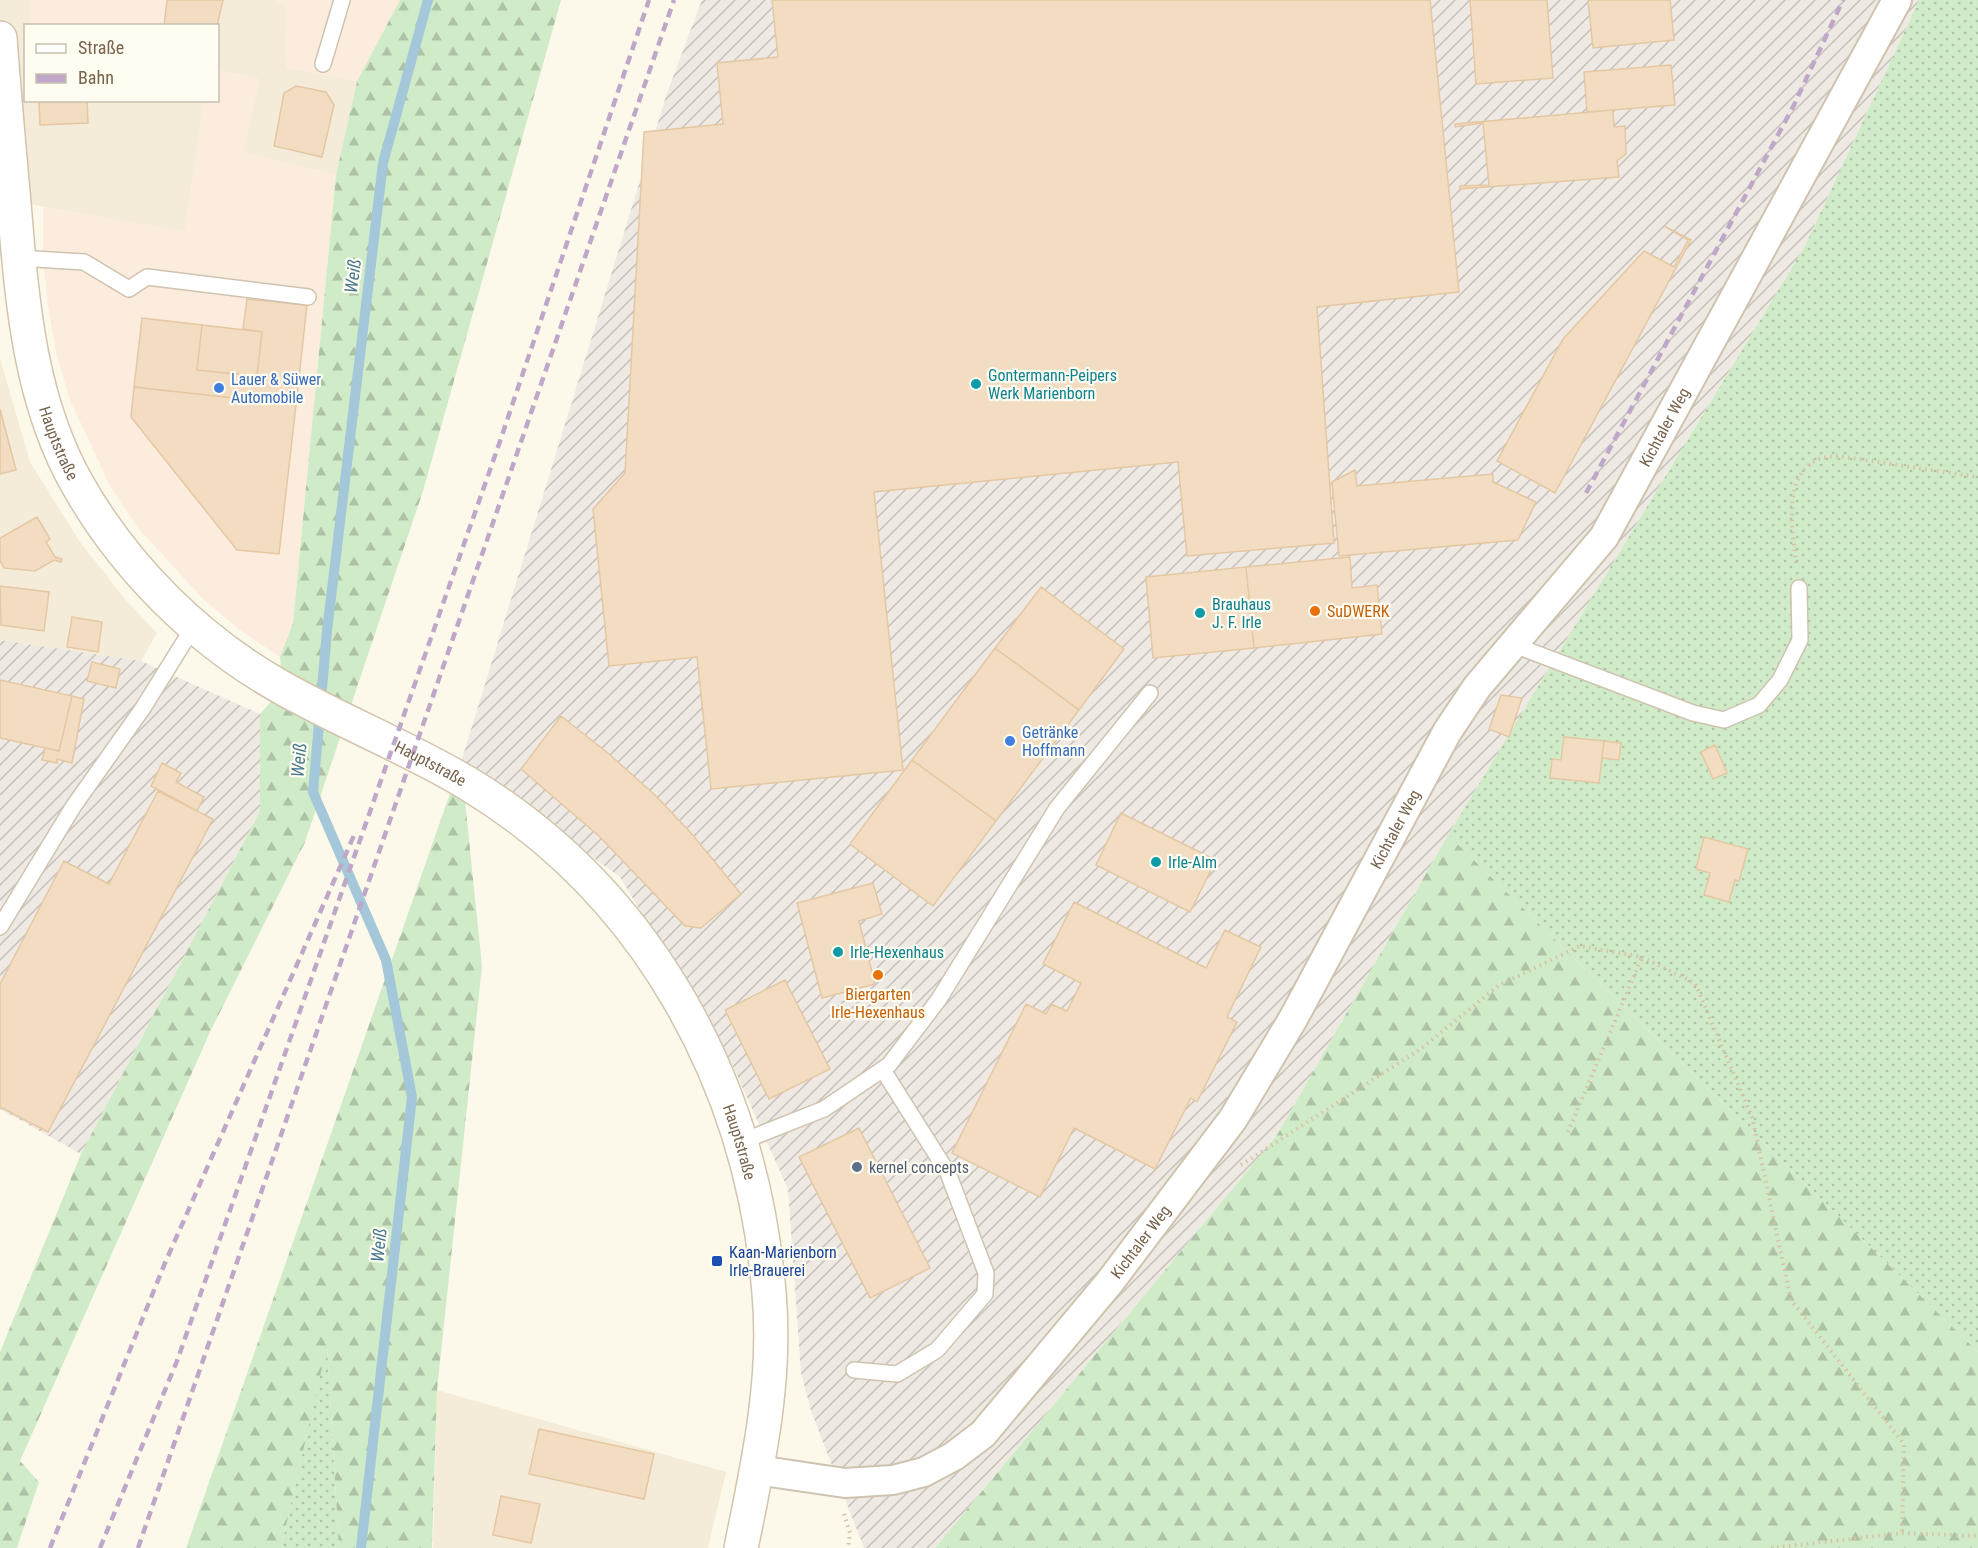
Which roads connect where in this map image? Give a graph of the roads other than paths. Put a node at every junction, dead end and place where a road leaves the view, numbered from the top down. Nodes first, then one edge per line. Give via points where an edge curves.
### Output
1 (342, 0) edge
2 (1897, 0) edge
3 (0, 38) edge
4 (323, 64) dead end
5 (18, 258) junction
6 (308, 297) dead end
7 (1799, 588) road end
8 (194, 626) junction
9 (1514, 645) junction
10 (1150, 693) dead end
11 (0, 927) edge
12 (883, 1070) junction
13 (743, 1141) junction
14 (854, 1370) dead end
15 (757, 1470) junction
16 (741, 1548) edge

1 - 4 lane
2 - 9 street, Kichtaler Weg via 1604,537
3 - 5 main road, Hauptstraße
5 - 6 lane via 84,262 129,289 147,277
5 - 8 main road, Hauptstraße via 32,363 59,447 104,527 146,579
7 - 9 lane via 1800,640 1780,680 1759,705 1724,720
8 - 11 lane via 143,708 73,807
8 - 13 main road, Hauptstraße via 246,666 467,783 541,834 598,888 649,951 706,1047
9 - 15 street, Kichtaler Weg via 1477,687 1447,732 1293,1019 1233,1119 1109,1283 983,1434 924,1472 893,1480 845,1483
10 - 12 lane via 1057,808 939,999
12 - 13 lane via 824,1109
12 - 14 lane via 948,1173 986,1273 985,1294 937,1350 897,1374
13 - 15 main road, Hauptstraße via 770,1296 768,1394
15 - 16 main road, Hauptstraße

